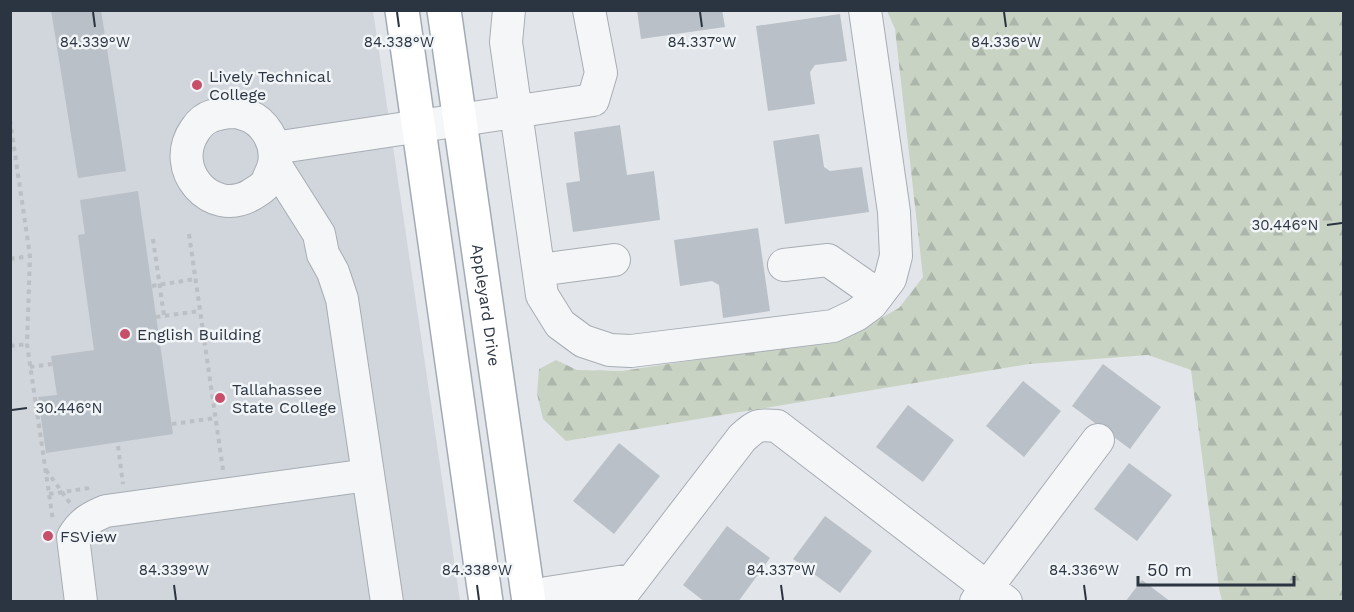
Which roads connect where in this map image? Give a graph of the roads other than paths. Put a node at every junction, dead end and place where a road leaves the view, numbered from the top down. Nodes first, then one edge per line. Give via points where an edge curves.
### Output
1 (402, 10) edge
2 (444, 10) edge
3 (509, 10) edge
4 (589, 10) edge
5 (865, 10) edge
6 (516, 112) junction
7 (460, 121) junction
8 (418, 127) junction
9 (614, 260) dead end
10 (784, 265) dead end
11 (538, 270) junction
12 (878, 295) junction
13 (1098, 440) dead end
14 (368, 475) junction
15 (624, 591) edge
16 (990, 597) edge
17 (81, 602) edge
18 (387, 602) edge
19 (486, 602) edge
20 (529, 602) edge
21 (539, 602) edge

1 - 8 main road
2 - 7 main road, Appleyard Drive
3 - 6 street via 506,42
4 - 6 street via 601,73 593,100
5 - 12 street via 894,212 896,256 890,279
6 - 7 street
6 - 11 street
7 - 8 street
7 - 20 main road, Appleyard Drive
8 - 14 street via 272,165 319,234 342,299
8 - 19 main road
9 - 11 street
10 - 12 street via 828,260
11 - 12 street via 542,295 560,324 583,341 610,350 631,351 833,326 856,315
13 - 16 street
14 - 17 street via 105,511 89,518 73,537
14 - 18 street
15 - 16 street via 742,438 754,427 765,425 777,426
15 - 21 street via 548,593

